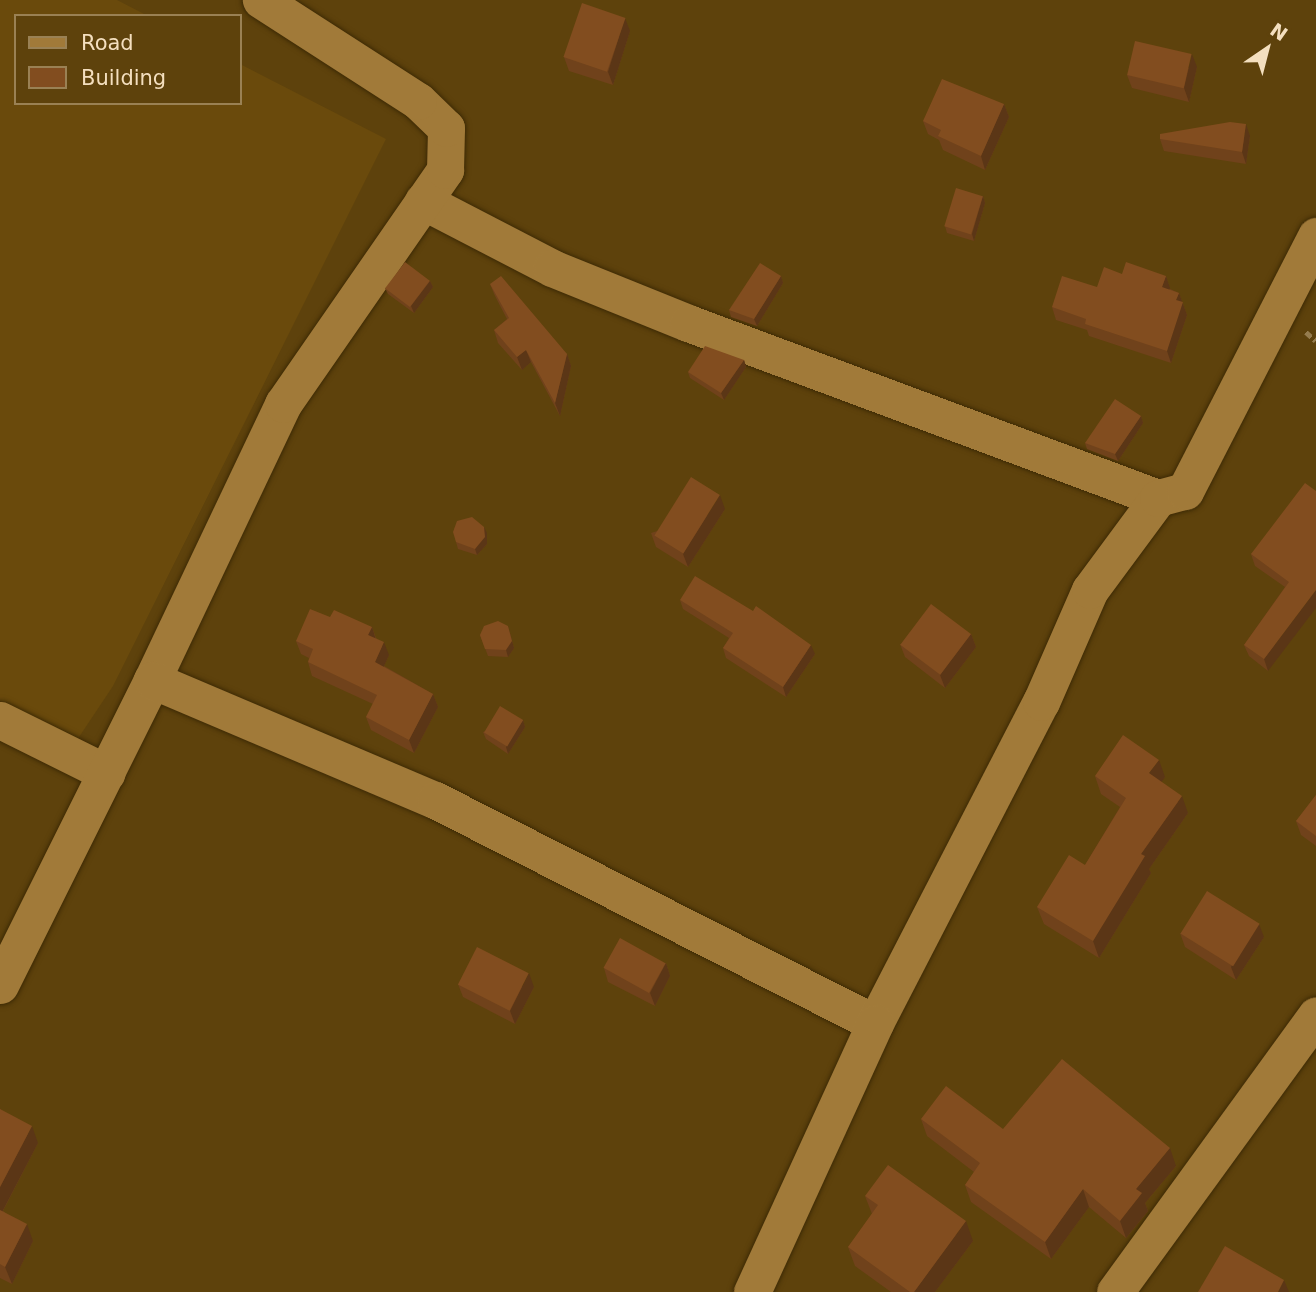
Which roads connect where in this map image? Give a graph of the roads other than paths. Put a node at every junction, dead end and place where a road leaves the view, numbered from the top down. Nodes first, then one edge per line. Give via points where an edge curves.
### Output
1 (261, 0) edge
2 (424, 201) junction
3 (1316, 236) edge
4 (1158, 498) junction
5 (152, 680) junction
6 (0, 720) edge
7 (107, 774) junction
8 (0, 985) edge
9 (1316, 1015) edge
10 (875, 1024) junction
11 (752, 1292) edge
12 (1115, 1292) edge

1 - 2 street via 418,101 446,128 445,170
2 - 4 street via 552,268 663,313
2 - 5 street via 283,404
3 - 4 street via 1185,491
4 - 10 street via 1090,590 1041,702
5 - 7 street
5 - 10 street via 435,800
6 - 7 street
7 - 8 street
9 - 12 street
10 - 11 street

